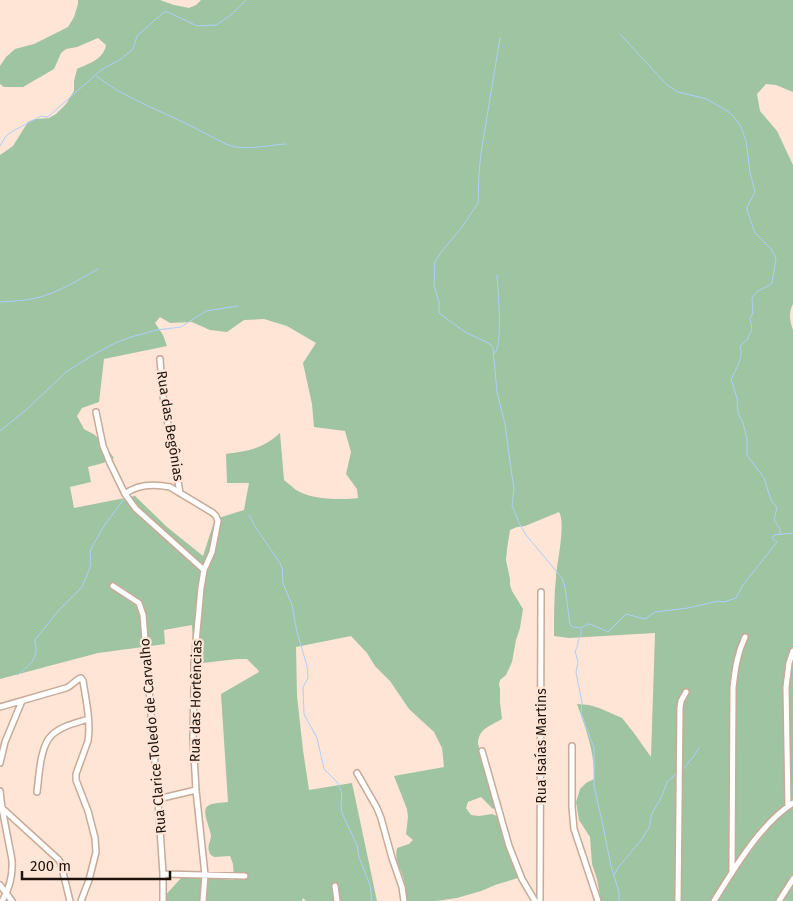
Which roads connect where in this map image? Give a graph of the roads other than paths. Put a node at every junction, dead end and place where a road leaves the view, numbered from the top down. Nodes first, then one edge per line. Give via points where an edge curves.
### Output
1 (160, 359) dead end
2 (96, 412) dead end
3 (180, 493) junction
4 (125, 494) junction
5 (204, 570) junction
6 (113, 586) dead end
7 (541, 592) dead end
8 (745, 637) dead end
9 (793, 651) edge
10 (686, 692) dead end
11 (22, 701) junction
12 (0, 707) edge
13 (88, 719) junction
14 (572, 746) dead end
15 (482, 751) dead end
16 (0, 763) edge
17 (357, 773) dead end
18 (196, 790) junction
19 (0, 791) edge
20 (37, 792) dead end
21 (158, 799) junction
22 (790, 805) edge
23 (2, 808) junction
24 (732, 872) junction
25 (163, 874) junction
26 (205, 875) junction
27 (245, 876) dead end
28 (793, 879) edge
29 (0, 885) edge
30 (335, 886) dead end
31 (7, 894) junction
32 (2, 901) edge
33 (12, 901) edge
34 (70, 901) edge
35 (81, 901) edge
36 (164, 901) edge
37 (204, 901) edge
38 (337, 901) edge
39 (404, 901) edge
40 (535, 901) edge
41 (540, 901) edge
42 (598, 901) edge
43 (678, 901) edge
44 (714, 901) edge
45 (779, 901) edge

1 - 3 street, Rua das Begônias
2 - 4 street via 103,446
3 - 4 street, Rua das Hortências via 170,487 142,486
3 - 5 street, Rua das Hortências via 213,513 218,521 212,552
4 - 5 street via 136,509
5 - 18 street, Rua das Hortências via 194,664
6 - 21 street, Rua Clarice Toledo de Carvalho via 139,603 143,615
7 - 41 street, Rua Isaías Martins
8 - 24 street via 736,662 733,688
9 - 22 street via 786,687
10 - 43 street via 680,708
11 - 12 street
11 - 13 street via 66,688 81,678
11 - 16 street
13 - 20 street via 56,732 48,739
13 - 35 street via 88,741 76,780 88,811 96,852
14 - 42 street via 574,829
15 - 40 street via 509,846
17 - 39 street via 381,818
18 - 21 street
18 - 26 street, Rua das Hortências
19 - 23 street
21 - 25 street, Rua Clarice Toledo de Carvalho
22 - 24 street via 764,829
23 - 31 street via 12,860 12,878
23 - 34 street via 59,860
24 - 44 street
25 - 26 street
25 - 36 street, Rua Clarice Toledo de Carvalho
26 - 27 street
26 - 37 street, Rua das Hortências
28 - 45 street
29 - 31 street
30 - 38 street
31 - 32 street
31 - 33 street

